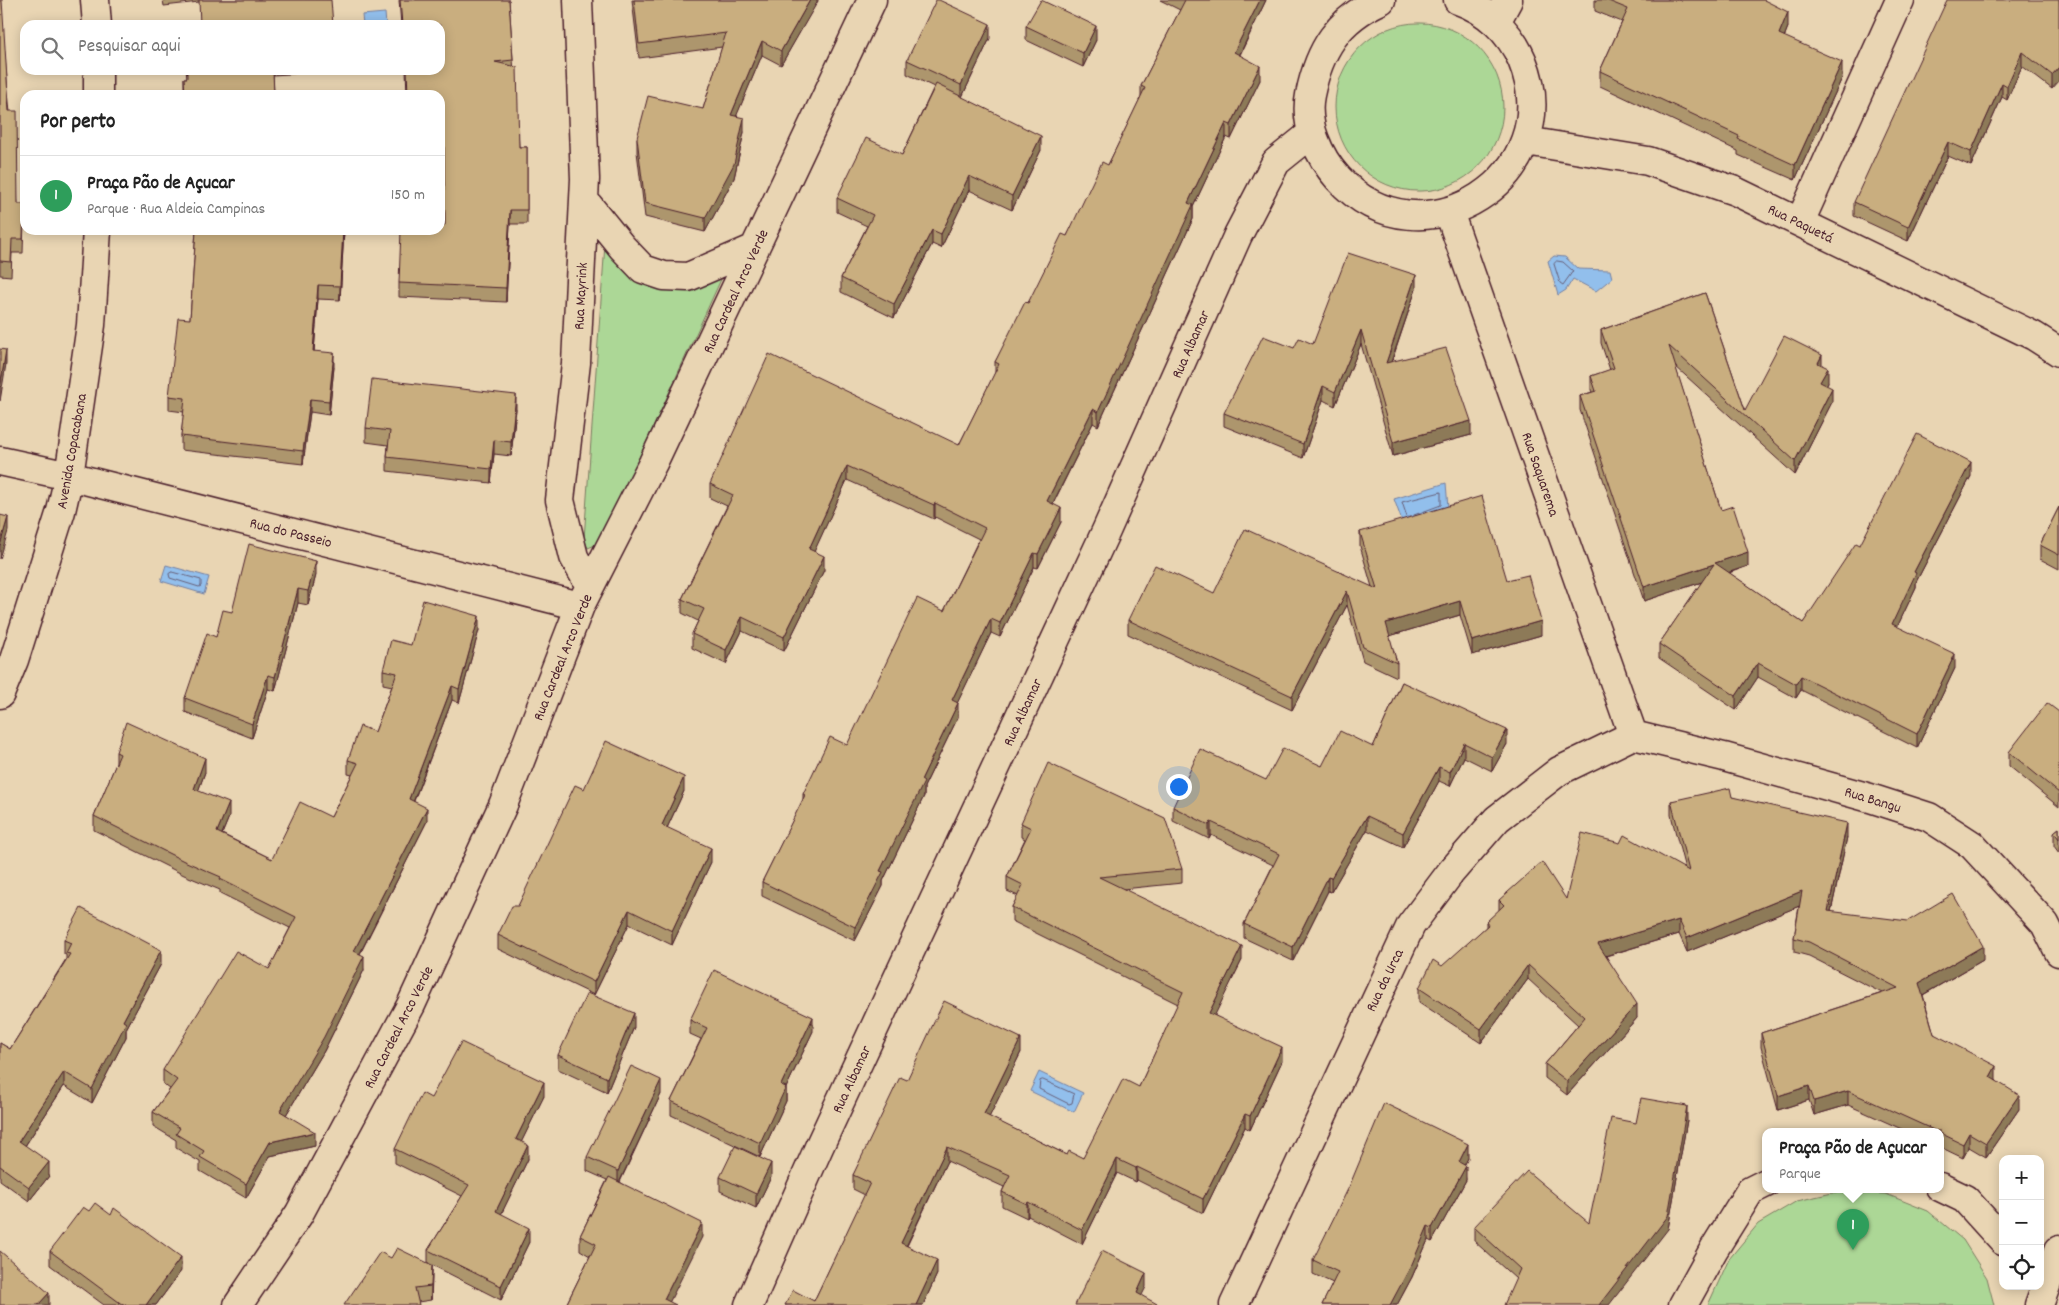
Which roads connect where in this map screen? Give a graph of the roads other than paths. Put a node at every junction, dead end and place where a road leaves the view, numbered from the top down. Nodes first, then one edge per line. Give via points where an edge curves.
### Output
1 (95, 0) edge
2 (578, 0) edge
3 (872, 0) edge
4 (1381, 0) edge
5 (1458, 0) edge
6 (1900, 0) edge
7 (1349, 8) edge
8 (1502, 11) edge
9 (97, 20) edge
10 (98, 75) edge
11 (98, 90) edge
12 (1312, 133) junction
13 (1526, 141) junction
14 (584, 200) junction
15 (1449, 212) junction
16 (1800, 222) junction
17 (97, 235) edge
18 (755, 248) junction
19 (2059, 352) edge
20 (0, 461) edge
21 (69, 476) junction
22 (585, 596) junction
23 (0, 694) edge
24 (1633, 735) junction
25 (2059, 952) edge
26 (1762, 1185) edge
27 (1944, 1189) edge
28 (1999, 1237) edge
29 (2059, 1250) edge
30 (2026, 1290) edge
31 (238, 1305) edge
32 (749, 1305) edge
33 (1234, 1305) edge
34 (1683, 1305) edge
35 (2030, 1305) edge
36 (2039, 1305) edge

1 - 9 street
2 - 14 street, Rua Mayrink
3 - 18 street, Rua Cardeal Arco Verde
4 - 7 street
5 - 8 street
6 - 16 street
7 - 12 street via 1315,68 1309,101
8 - 13 street via 1529,77 1532,109
10 - 11 street
12 - 15 street via 1326,165 1350,191 1380,209 1415,216
12 - 32 street, Rua Albamar via 1276,162 1238,235 1106,531 819,1147
13 - 15 street via 1514,165 1496,186 1474,202
13 - 16 street, Rua Paquetá via 1648,161 1736,191
14 - 18 street via 643,269 664,276 688,277
14 - 22 street, Rua Mayrink via 576,363 560,500
15 - 24 street, Rua Saquarema
16 - 19 street, Rua Paquetá via 2034,336
17 - 21 street, Avenida Copacabana via 91,325
18 - 22 street, Rua Cardeal Arco Verde via 653,463
20 - 21 street, Rua do Passeio
21 - 22 street, Rua do Passeio
21 - 23 street, Avenida Copacabana via 14,660
22 - 31 street, Rua Cardeal Arco Verde via 503,805 412,1005 299,1214
24 - 25 street, Rua Bangu via 1732,759 1929,817 1972,846 2045,924
24 - 33 street, Rua da Urca via 1559,771 1497,819 1411,925
26 - 34 street via 1750,1191
27 - 28 street via 1964,1199
29 - 36 street
30 - 35 street

